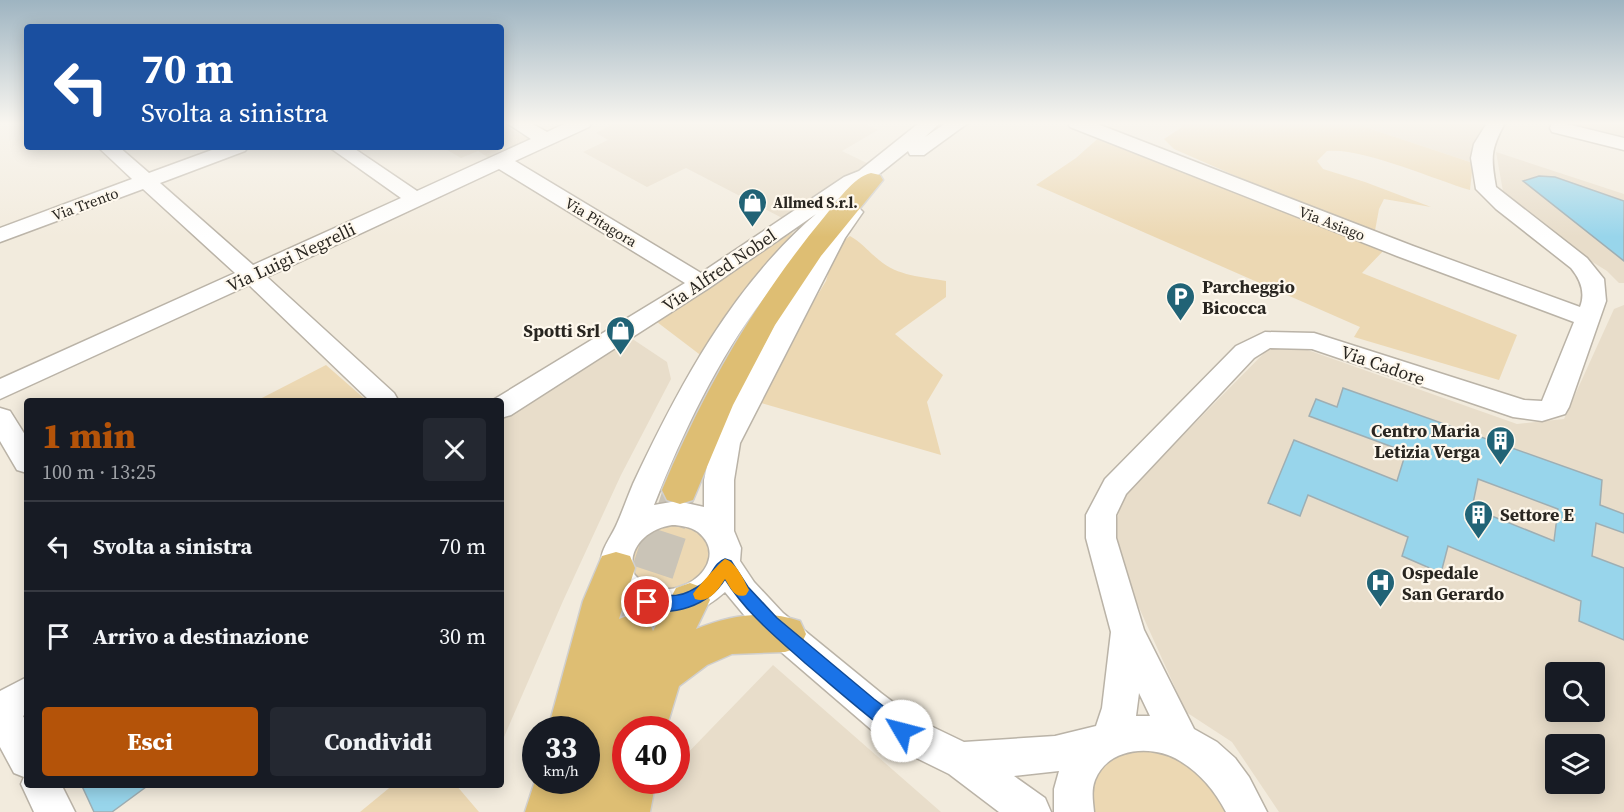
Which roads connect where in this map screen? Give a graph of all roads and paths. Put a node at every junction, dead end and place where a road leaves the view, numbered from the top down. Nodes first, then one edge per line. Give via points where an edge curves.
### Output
1 (123, 161) edge
2 (201, 161) edge
3 (360, 161) edge
4 (500, 161) joint
5 (883, 161) edge
6 (892, 161) edge
7 (1174, 161) edge
8 (1481, 161) edge
9 (868, 178) junction
10 (146, 182) junction
11 (416, 199) junction
12 (836, 209) junction
13 (0, 235) edge
14 (801, 261) junction
15 (251, 275) junction
16 (701, 283) junction
17 (1588, 318) junction
18 (0, 390) edge
19 (383, 398) edge
20 (504, 406) edge
21 (0, 418) edge
22 (24, 457) edge
23 (680, 489) tunnel mouth
24 (719, 531) junction
25 (622, 550) junction
26 (725, 566) junction
27 (695, 597) junction
28 (778, 628) junction
29 (633, 632) tunnel mouth
30 (1128, 632) junction
31 (661, 674) junction
32 (24, 696) edge
33 (0, 710) edge
34 (573, 716) edge
35 (648, 716) edge
36 (1106, 740) junction
37 (1181, 742) junction
38 (24, 754) edge
39 (962, 761) junction
40 (42, 788) edge
41 (554, 794) edge
42 (630, 794) edge
43 (55, 812) edge
44 (549, 812) edge
45 (590, 812) edge
46 (626, 812) edge
47 (1030, 812) edge
48 (1074, 812) edge
49 (1247, 812) edge

1 - 10 street
2 - 10 street, Via Trento
3 - 11 street
4 - 11 street, Via Luigi Negrelli
4 - 16 street, Via Pitagora
5 - 9 street, Via Alfred Nobel
6 - 9 street, Via Alfred Nobel
7 - 17 street, Via Asiago
8 - 17 street, Via Cadore via 1484,183 1493,197 1579,263 1592,279 1594,301
9 - 12 street
9 - 14 main road
9 - 16 street, Via Alfred Nobel via 851,181
9 - 24 street via 866,192 834,238 726,443 720,480
10 - 13 street, Via Trento
10 - 15 street
11 - 15 street, Via Luigi Negrelli
12 - 14 main road
12 - 25 street via 777,261 734,319 681,414 639,503
14 - 23 main road via 753,334 717,399
15 - 18 street, Via Luigi Negrelli
15 - 19 street
16 - 20 street, Via Alfred Nobel
17 - 30 street, Via Cadore via 1555,407 1542,411 1523,410 1451,388 1314,341 1265,340 1245,352 1114,487 1101,515 1101,538
21 - 22 street
24 - 25 street via 701,517 676,513 651,518
24 - 26 street via 726,547
25 - 27 street via 619,579 626,589 647,602 675,604
25 - 34 main road via 603,601
26 - 27 street via 711,586
26 - 28 street via 742,592
27 - 28 street via 743,609
27 - 31 main road via 674,630
28 - 31 main road via 711,640 692,649
28 - 39 street via 902,731
29 - 45 main road
30 - 36 street, Via Cadore via 1120,708
30 - 37 street, Via Cadore
31 - 35 main road
32 - 33 street
33 - 38 street
36 - 37 street via 1145,732
36 - 39 street via 1055,754
36 - 48 street, Via Cadore via 1082,762 1073,790
37 - 49 street via 1224,773
39 - 47 street
40 - 43 street
41 - 44 main road
42 - 46 main road

